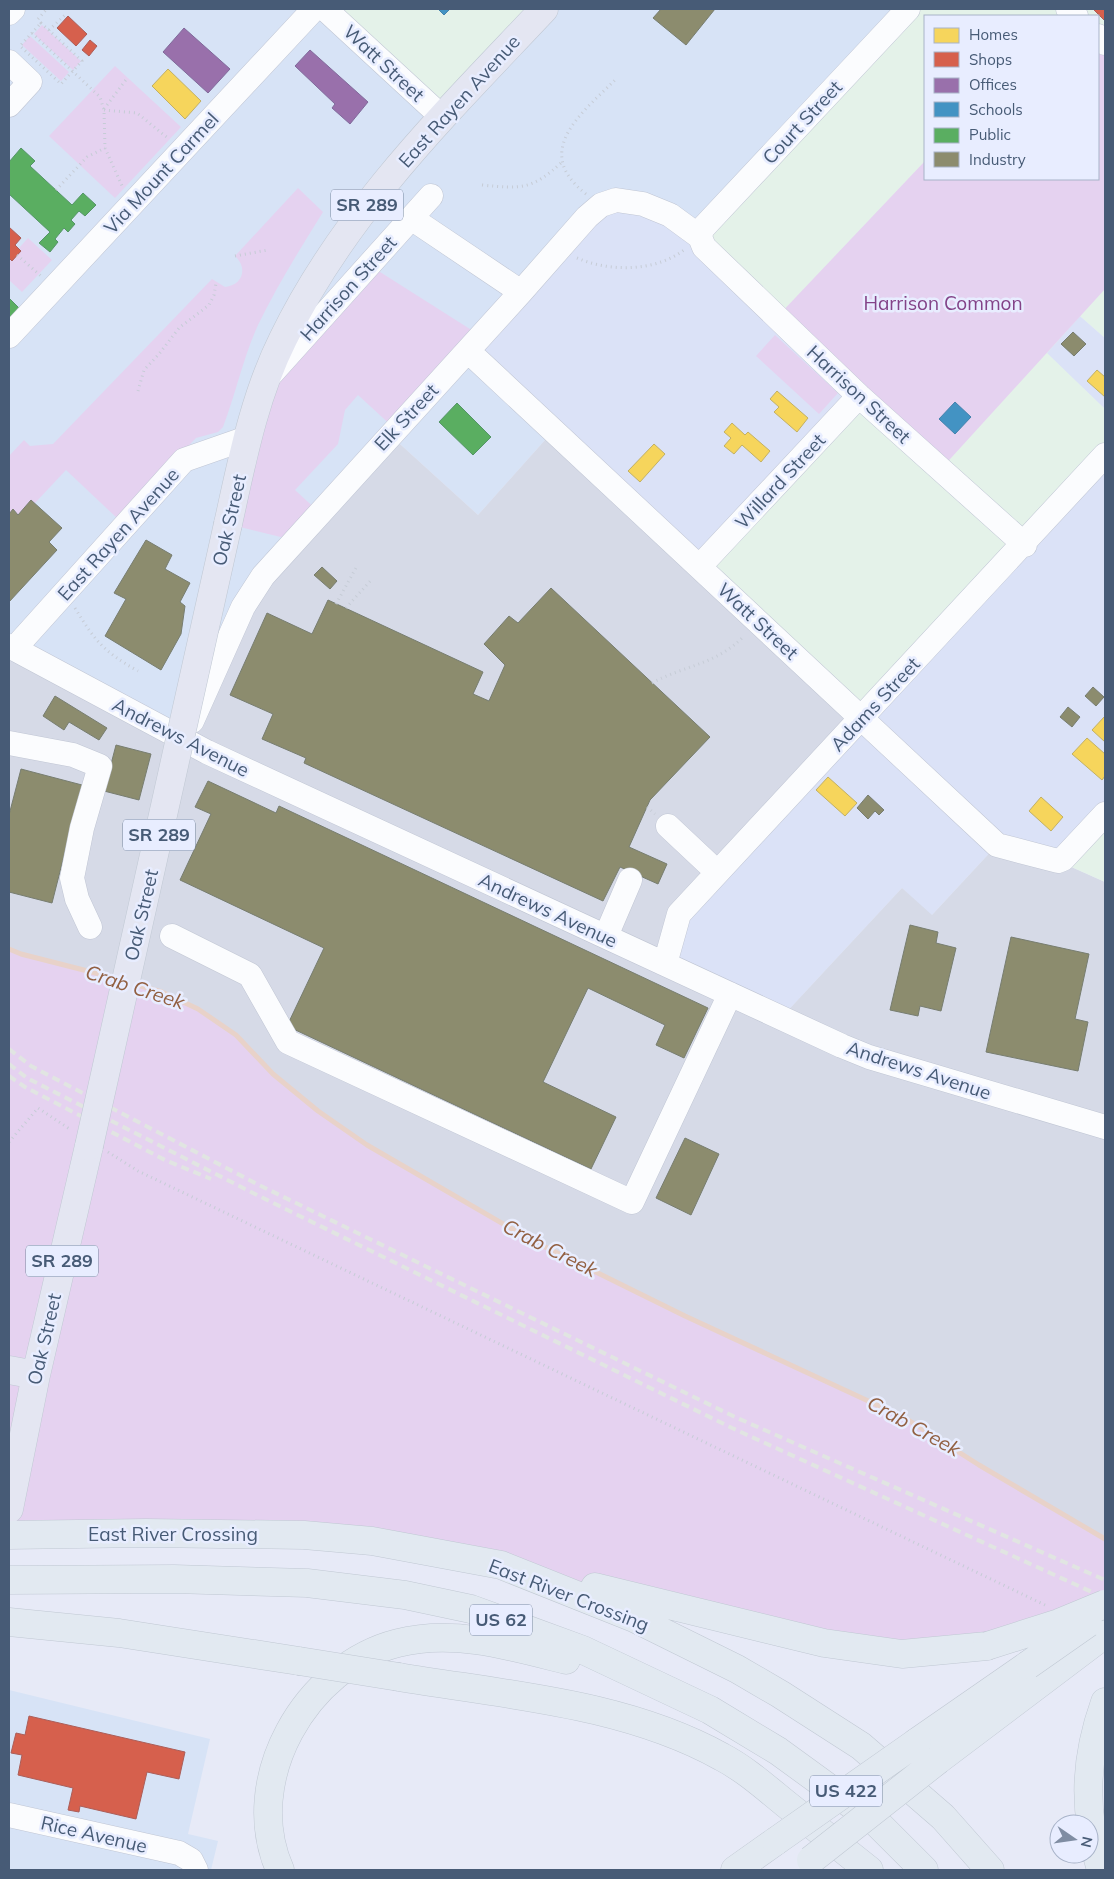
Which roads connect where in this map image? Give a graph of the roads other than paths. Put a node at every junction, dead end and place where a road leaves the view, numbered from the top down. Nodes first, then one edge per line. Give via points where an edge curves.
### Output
1 (13, 9) edge
2 (314, 9) edge
3 (325, 9) edge
4 (544, 9) edge
5 (908, 9) edge
6 (9, 13) edge
7 (9, 62) edge
8 (9, 105) edge
9 (442, 117) junction
10 (431, 196) dead end
11 (411, 218) junction
12 (700, 238) junction
13 (522, 292) junction
14 (9, 336) edge
15 (468, 351) junction
16 (266, 380) junction
17 (859, 396) junction
18 (248, 438) junction
19 (1105, 455) edge
20 (1024, 545) junction
21 (700, 566) junction
22 (11, 647) edge
23 (862, 719) junction
24 (187, 742) junction
25 (9, 743) edge
26 (1105, 814) edge
27 (668, 826) dead end
28 (717, 872) junction
29 (630, 880) dead end
30 (90, 927) dead end
31 (172, 936) dead end
32 (606, 936) junction
33 (665, 964) junction
34 (730, 994) junction
35 (1105, 1127) edge
36 (9, 1370) edge
37 (36, 1375) junction
38 (9, 1509) edge
39 (9, 1535) edge
40 (501, 1565) junction
41 (9, 1580) edge
42 (1105, 1604) edge
43 (1105, 1610) edge
44 (9, 1622) edge
45 (1105, 1634) edge
46 (1105, 1702) edge
47 (710, 1710) junction
48 (9, 1815) edge
49 (804, 1865) edge
50 (196, 1870) edge
51 (280, 1870) edge
52 (735, 1870) edge
53 (869, 1870) edge
54 (924, 1870) edge
55 (990, 1870) edge
56 (1101, 1870) edge

1 - 6 street
2 - 14 street, Via Mount Carmel
3 - 9 street, Watt Street
4 - 9 main road, East Rayen Avenue / SR 289
5 - 12 street, Court Street via 702,230
7 - 8 street via 30,82
9 - 16 main road, East Rayen Avenue / SR 289 via 343,236 287,332
10 - 11 street, Harrison Street
11 - 13 street
11 - 16 street, Harrison Street
12 - 13 street, Elk Street via 670,215 642,204 616,200 601,205 587,216
12 - 17 street, Harrison Street via 704,246
13 - 15 street, Elk Street
15 - 21 street, Watt Street
15 - 24 street, Elk Street via 262,576 243,607 192,720
16 - 18 main road, East Rayen Avenue / SR 289
17 - 20 street, Harrison Street
17 - 21 street, Willard Street
18 - 22 street, East Rayen Avenue via 184,460
18 - 37 main road, Oak Street / SR 289, bridge
19 - 20 street, Adams Street
20 - 23 street, Adams Street
21 - 23 street, Watt Street
22 - 24 street, Andrews Avenue
23 - 26 street, Watt Street via 997,845 1058,861
23 - 28 street, Adams Street
24 - 32 street, Andrews Avenue
25 - 30 street via 73,755 100,766 72,878 76,899
27 - 28 street
28 - 33 street, Adams Street via 679,914
29 - 32 street
31 - 34 street via 250,975 288,1042 632,1202
32 - 33 street, Andrews Avenue
33 - 34 street, Andrews Avenue
34 - 35 street, Andrews Avenue via 869,1058
36 - 37 main road
37 - 38 main road, Oak Street / SR 289
39 - 40 highway, East River Crossing / US 62 via 304,1535 372,1541
40 - 42 highway, bridge via 824,1643 902,1654 987,1646
40 - 55 highway, East River Crossing / US 62 via 634,1618 780,1694 861,1746 943,1817
41 - 47 highway, US 62 via 250,1580 307,1583 405,1595 471,1609 583,1650
43 - 52 highway, US 422, bridge
44 - 53 highway, bridge via 119,1633 614,1715 677,1736 723,1757 750,1774
45 - 49 highway, US 422, bridge
46 - 56 highway via 1094,1733 1087,1791 1091,1828
47 - 51 highway via 582,1663 463,1638 430,1638 398,1643 370,1653 352,1663 314,1695 292,1725 279,1751 269,1816
47 - 54 highway, US 62 via 778,1750 877,1823
48 - 50 street, Rice Avenue via 179,1853 191,1860

